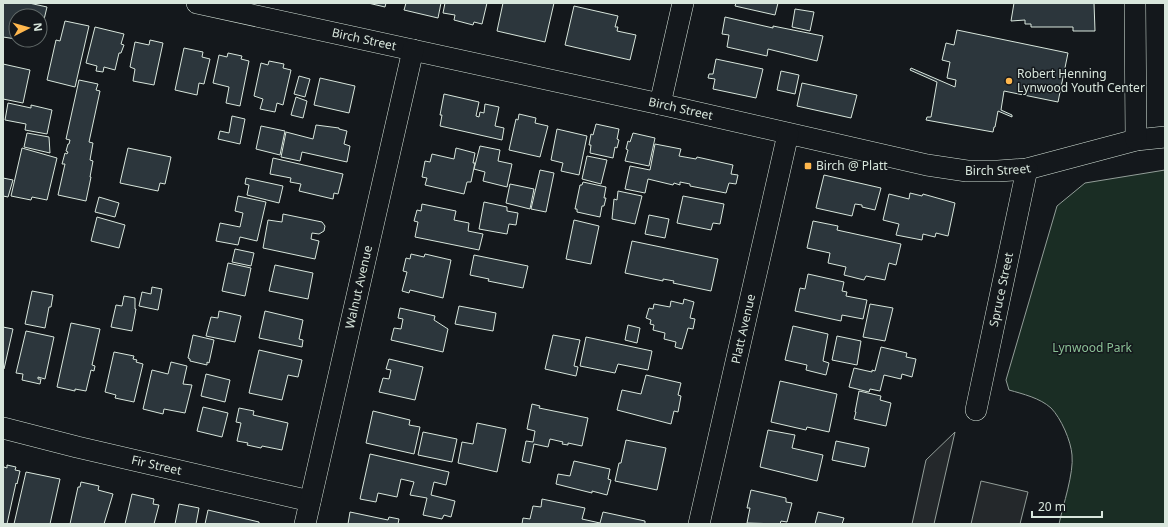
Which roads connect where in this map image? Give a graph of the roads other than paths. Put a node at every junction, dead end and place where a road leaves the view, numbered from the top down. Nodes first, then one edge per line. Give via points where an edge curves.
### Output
1 (197, 3) edge
2 (683, 3) edge
3 (1135, 3) edge
4 (413, 50) junction
5 (660, 104) junction
6 (788, 134) junction
7 (1165, 137) edge
8 (1136, 140) junction
9 (1028, 169) junction
10 (976, 410) dead end
11 (3, 428) edge
12 (310, 501) junction
13 (305, 524) edge
14 (699, 524) edge

1 - 4 street, Birch Street
2 - 5 street
3 - 8 street
4 - 5 street, Birch Street
4 - 12 street, Walnut Avenue
5 - 6 street, Birch Street
6 - 9 street, Birch Street via 927,165 967,171
6 - 14 street, Platt Avenue
7 - 8 street, Birch Street
8 - 9 street, Birch Street
9 - 10 street, Spruce Street
11 - 12 street, Fir Street
12 - 13 street, Walnut Avenue

